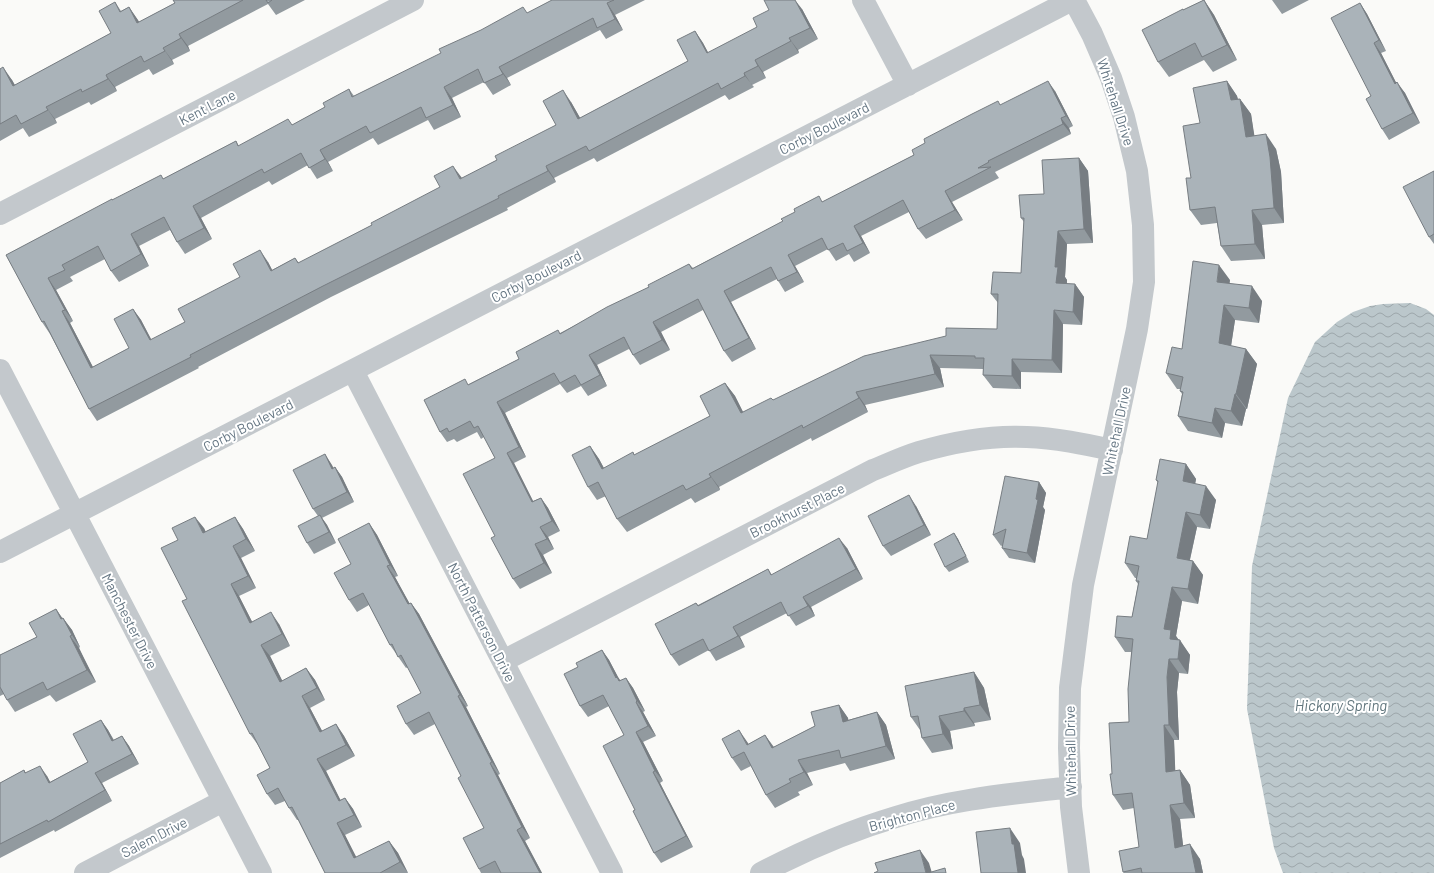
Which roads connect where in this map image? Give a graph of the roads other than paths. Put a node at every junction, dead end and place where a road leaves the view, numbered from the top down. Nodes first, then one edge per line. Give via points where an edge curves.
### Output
1 (413, 0) edge
2 (863, 0) edge
3 (1073, 0) edge
4 (908, 85) junction
5 (0, 214) edge
6 (0, 370) edge
7 (353, 371) junction
8 (1112, 450) junction
9 (74, 514) junction
10 (0, 552) edge
11 (502, 661) junction
12 (1070, 787) junction
13 (223, 801) junction
14 (85, 873) edge
15 (260, 873) edge
16 (612, 873) edge
17 (761, 873) edge
18 (1079, 873) edge

1 - 5 street, Kent Lane
2 - 4 street
3 - 4 street, Corby Boulevard
3 - 8 street, Whitehall Drive via 1109,72 1124,117 1137,171 1142,225 1143,290
4 - 7 street, Corby Boulevard
6 - 9 street, Manchester Drive
7 - 9 street, Corby Boulevard
7 - 11 street, North Patterson Drive
8 - 11 street, Brookhurst Place via 1027,436 991,437 917,453 873,470
8 - 12 street, Whitehall Drive via 1083,585 1070,688
9 - 10 street, Corby Boulevard
9 - 13 street, Manchester Drive
11 - 16 street, North Patterson Drive
12 - 17 street, Brighton Place via 957,802 897,816 833,839
12 - 18 street, Whitehall Drive
13 - 14 street, Salem Drive
13 - 15 street, Manchester Drive

